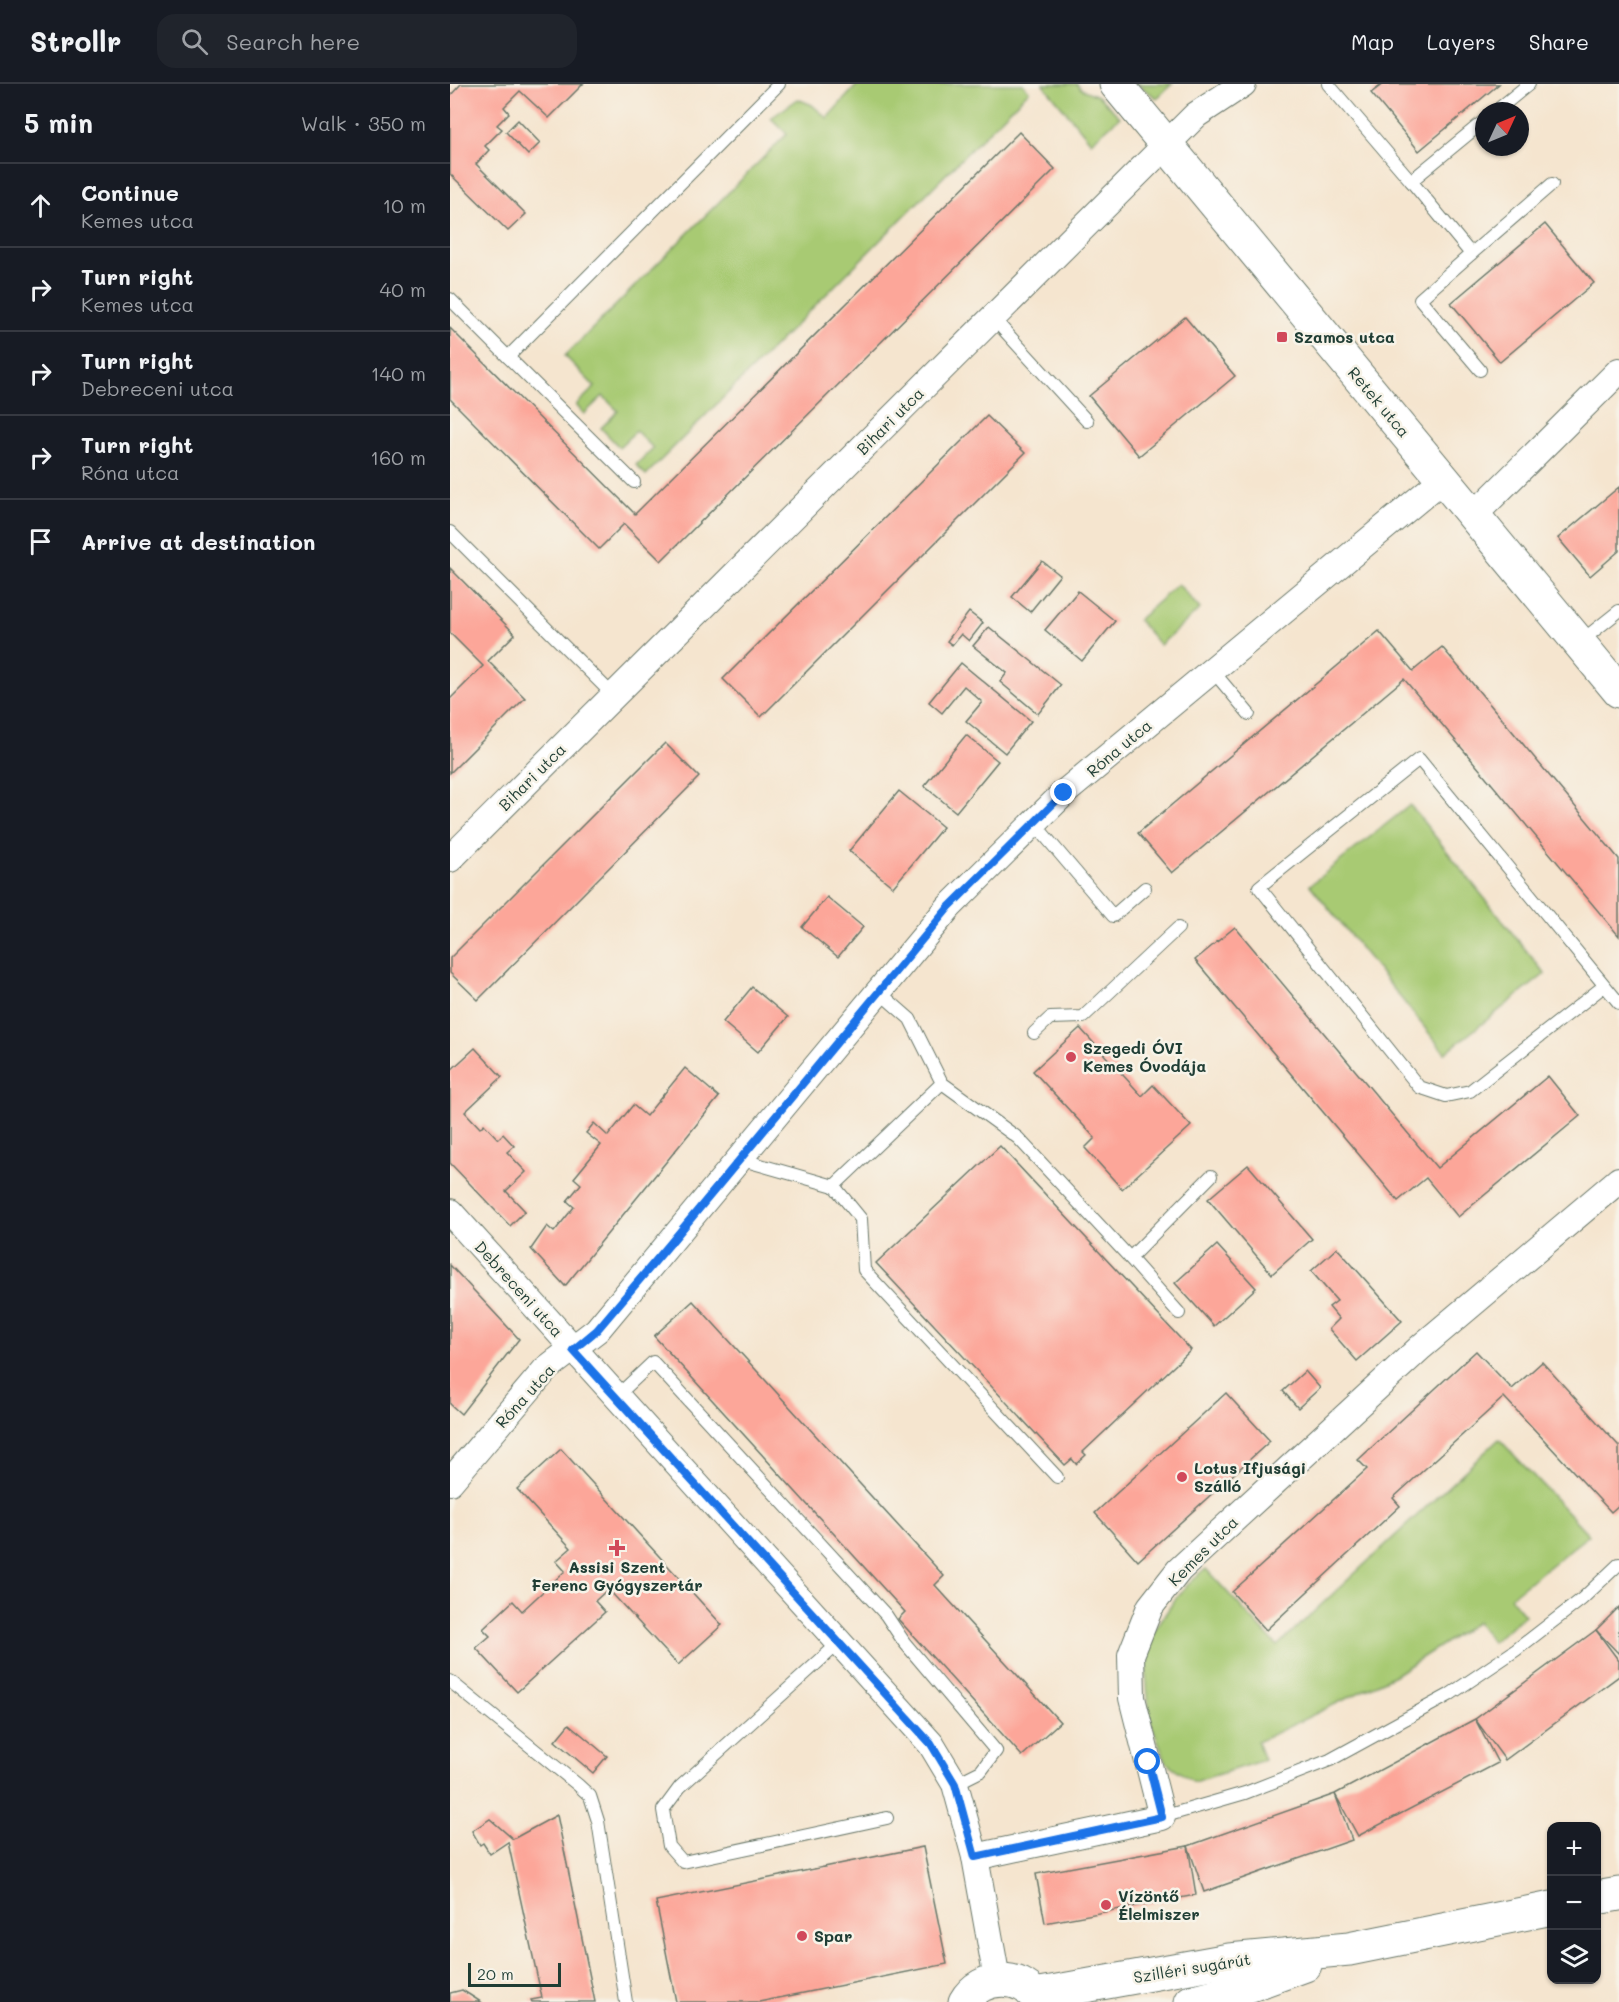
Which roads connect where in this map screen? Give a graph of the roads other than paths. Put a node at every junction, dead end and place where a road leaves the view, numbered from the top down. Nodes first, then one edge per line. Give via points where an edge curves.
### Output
1 (779, 84) edge
2 (1116, 84) edge
3 (1243, 84) edge
4 (1328, 84) edge
5 (1529, 84) edge
6 (1507, 102) edge
7 (1475, 128) edge
8 (1167, 146) junction
9 (1411, 181) junction
10 (1552, 184) dead end
11 (1471, 254) junction
12 (450, 299) edge
13 (993, 318) junction
14 (508, 357) junction
15 (1480, 370) dead end
16 (1619, 372) edge
17 (1087, 421) dead end
18 (1443, 479) junction
19 (634, 482) dead end
20 (1473, 516) junction
21 (450, 532) edge
22 (1619, 611) edge
23 (1579, 643) junction
24 (1212, 670) junction
25 (1619, 692) edge
26 (613, 695) junction
27 (1249, 714) dead end
28 (1034, 823) junction
29 (450, 859) edge
30 (1145, 888) dead end
31 (1178, 928) dead end
32 (1604, 986) junction
33 (878, 992) junction
34 (1619, 1003) edge
35 (1034, 1033) dead end
36 (942, 1083) junction
37 (739, 1159) junction
38 (1211, 1176) dead end
39 (1619, 1180) edge
40 (834, 1186) junction
41 (450, 1212) edge
42 (1130, 1258) junction
43 (1179, 1313) dead end
44 (573, 1350) junction
45 (616, 1397) junction
46 (1057, 1477) dead end
47 (450, 1482) edge
48 (1619, 1564) edge
49 (839, 1643) junction
50 (450, 1681) edge
51 (955, 1784) junction
52 (1162, 1817) junction
53 (887, 1818) dead end
54 (975, 1857) junction
55 (1619, 1894) edge
56 (1601, 1897) edge
57 (1547, 1909) edge
58 (1349, 1949) junction
59 (997, 1979) junction
60 (1037, 1998) edge
61 (962, 2001) edge
62 (626, 2002) edge
63 (1191, 2002) edge

1 - 14 lane
2 - 8 street, Retek utca
3 - 8 street, Bihari utca via 1196,115
4 - 9 lane
5 - 6 lane
7 - 9 lane
8 - 13 street, Bihari utca
8 - 18 street, Retek utca
9 - 11 lane
10 - 11 lane
11 - 15 lane via 1420,299
12 - 14 lane
13 - 17 lane
13 - 26 street, Bihari utca
14 - 19 lane
16 - 20 street
18 - 20 street, Retek utca
18 - 24 street, Róna utca
20 - 23 street, Retek utca
21 - 26 lane
22 - 23 lane
23 - 25 street, Retek utca
24 - 27 lane
24 - 28 street, Róna utca via 1064,793
26 - 29 street, Bihari utca
28 - 30 lane via 1113,916
28 - 33 street, Róna utca via 949,907
31 - 35 lane via 1083,1017 1050,1018
32 - 32 lane via 1470,1091 1446,1096 1419,1087 1259,887 1419,759
32 - 34 lane
33 - 36 lane via 910,1019
33 - 37 street, Róna utca
36 - 40 lane
36 - 42 lane via 1018,1138
37 - 40 lane
37 - 44 street, Róna utca via 597,1330
38 - 42 lane
39 - 52 street, Kemes utca via 1421,1347 1179,1570 1149,1607 1131,1655 1132,1698
40 - 46 lane via 861,1220 864,1270
41 - 44 street, Debreceni utca
42 - 43 lane
44 - 45 street, Debreceni utca
44 - 47 street, Róna utca via 546,1369
45 - 49 street, Debreceni utca
45 - 51 lane via 653,1362 886,1615 904,1642 996,1750 981,1772
48 - 52 lane via 1582,1599 1516,1650 1449,1695 1330,1760 1245,1793
49 - 51 street, Debreceni utca via 931,1744
49 - 53 lane via 680,1787 663,1810 669,1846 683,1862
50 - 62 lane via 590,1796 598,1821
51 - 54 street, Debreceni utca
52 - 54 street
54 - 59 street, Debreceni utca
55 - 56 street
57 - 58 street, Szilléri sugárút
58 - 60 street, Szilléri sugárút via 1229,1960
58 - 63 street, Szilléri sugárút via 1237,1990
59 - 60 street, Szilléri sugárút via 1018,1983
59 - 61 street via 980,1986

